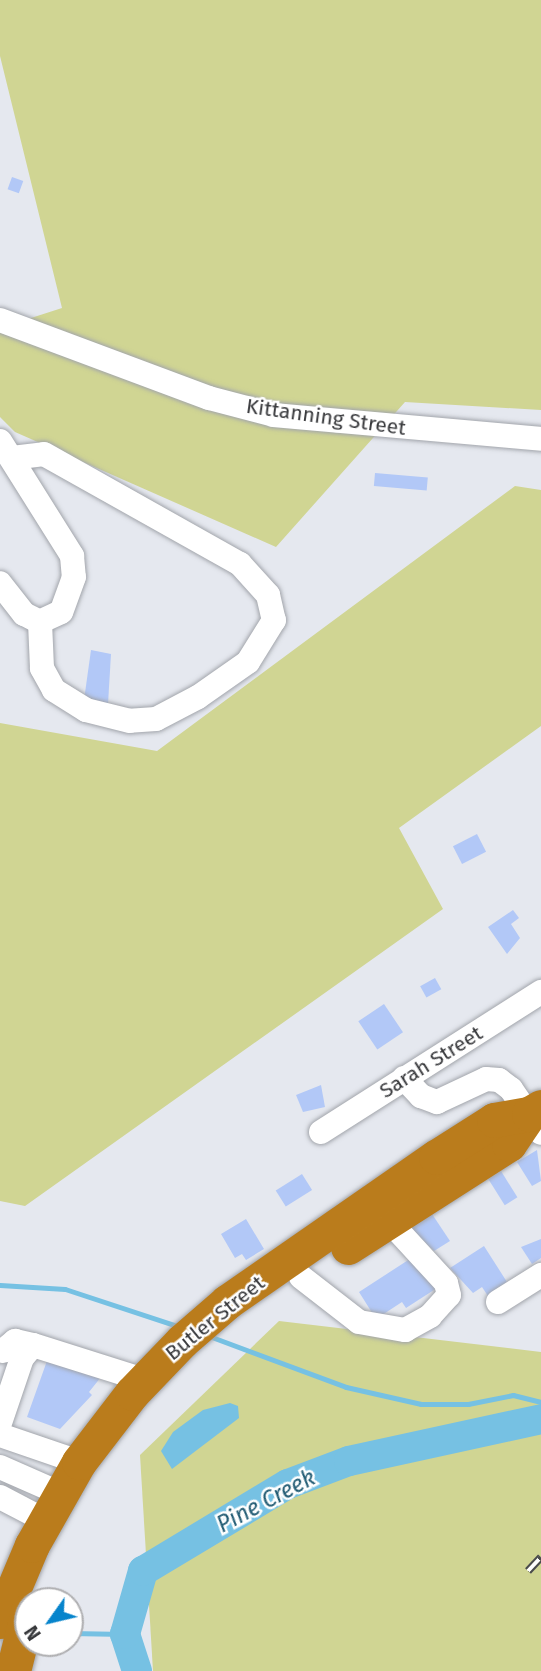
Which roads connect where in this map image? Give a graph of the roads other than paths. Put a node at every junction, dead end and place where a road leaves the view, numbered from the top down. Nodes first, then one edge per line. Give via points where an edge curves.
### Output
1 (0, 320) edge
2 (541, 439) edge
3 (6, 449) edge
4 (0, 583) edge
5 (40, 622) junction
6 (541, 992) edge
7 (404, 1078) junction
8 (537, 1118) edge
9 (321, 1132) dead end
10 (389, 1221) junction
11 (541, 1275) edge
12 (301, 1277) junction
13 (498, 1301) dead end
14 (240, 1306) junction
15 (33, 1345) junction
16 (1, 1357) edge
17 (163, 1370) junction
18 (0, 1423) edge
19 (0, 1435) edge
20 (65, 1458) junction
21 (0, 1467) edge
22 (0, 1497) edge
23 (46, 1499) junction
24 (24, 1587) edge
25 (31, 1587) edge

1 - 2 street, Kittanning Street via 209,398 274,415
3 - 5 street via 72,556 70,594 61,612
3 - 5 street via 44,454 240,564 268,595 275,620 248,662 198,697 156,719 130,721 86,710 54,690 42,668
4 - 5 street via 24,614
6 - 7 street, Sarah Street
7 - 8 street via 421,1096 436,1102 486,1079 499,1080
7 - 9 street, Sarah Street
8 - 10 highway, Butler Street via 509,1144
8 - 14 highway, Butler Street via 494,1121
10 - 12 highway, Butler Street
10 - 12 street via 446,1283 449,1295 430,1316 405,1330 369,1325 334,1306
11 - 13 street
12 - 14 highway, Butler Street
14 - 17 highway, Butler Street
15 - 16 street via 15,1341
15 - 17 street
15 - 18 street via 22,1358
17 - 20 highway, Butler Street
17 - 25 highway, Butler Street via 127,1432 76,1504
19 - 20 street
20 - 23 highway, Butler Street
21 - 23 street
22 - 23 street
23 - 24 highway, Butler Street

